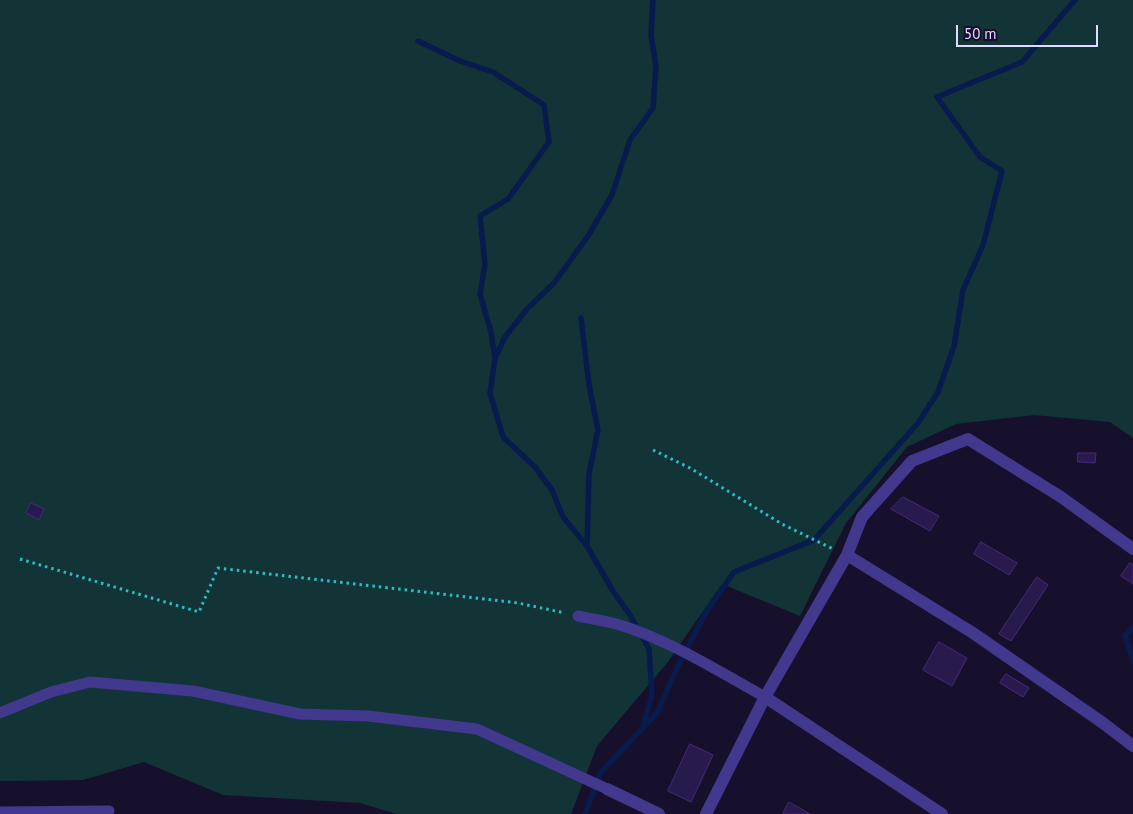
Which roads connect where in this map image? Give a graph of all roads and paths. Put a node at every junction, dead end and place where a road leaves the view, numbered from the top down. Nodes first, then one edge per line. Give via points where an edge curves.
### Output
1 (653, 450) dead end
2 (1133, 549) edge
3 (847, 556) junction
4 (20, 559) dead end
5 (578, 616) joint
6 (765, 697) junction
7 (0, 713) edge
8 (1133, 746) edge
9 (607, 789) joint
10 (109, 811) dead end
11 (0, 812) edge
12 (659, 814) edge
13 (706, 814) edge
14 (942, 814) edge

1 - 3 path via 690,468 782,524
2 - 3 street via 1061,497 968,439 912,461 862,517
3 - 6 street
3 - 8 street via 974,632
4 - 5 path via 199,612 218,568 518,603
5 - 6 lane via 619,625 653,638
6 - 13 street
6 - 14 street
7 - 9 lane via 51,692 90,682 193,691 300,714 368,716 477,729
9 - 12 street
10 - 11 lane

